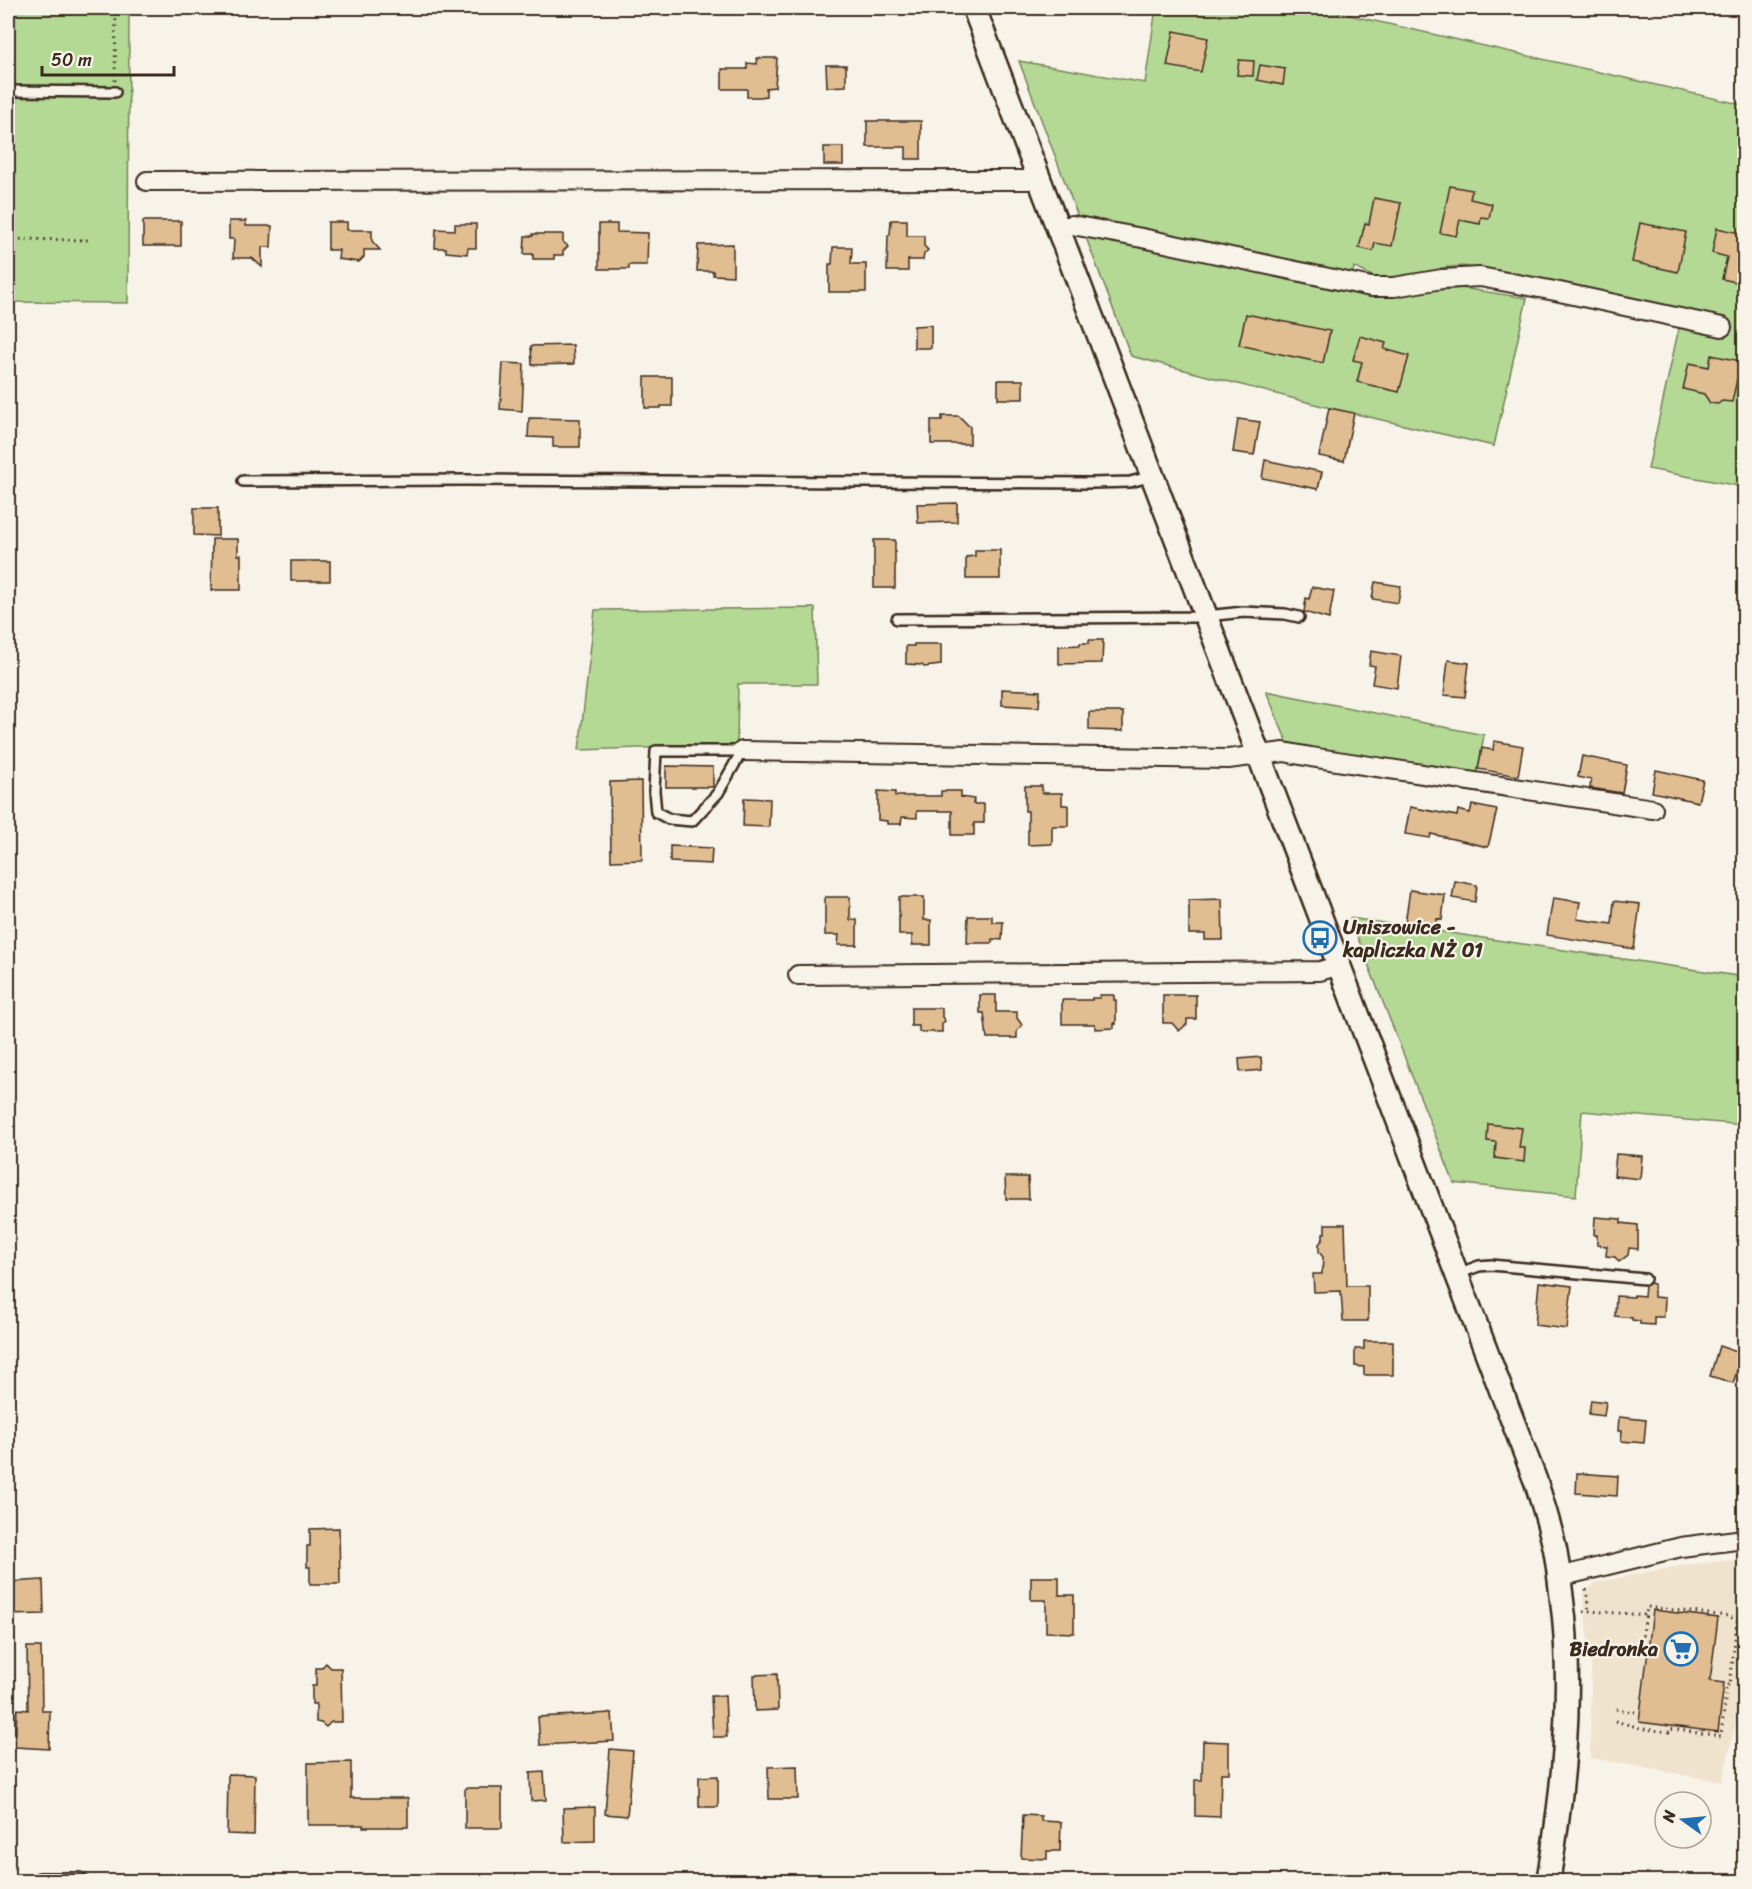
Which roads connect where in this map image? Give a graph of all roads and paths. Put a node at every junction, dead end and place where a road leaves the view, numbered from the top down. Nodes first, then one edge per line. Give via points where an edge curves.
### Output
1 (116, 8) edge
2 (974, 8) edge
3 (8, 91) edge
4 (115, 92) joint
5 (1039, 178) junction
6 (147, 181) dead end
7 (1058, 228) junction
8 (8, 239) edge
9 (88, 240) dead end
10 (1722, 327) dead end
11 (1153, 476) junction
12 (243, 482) dead end
13 (1207, 617) junction
14 (1299, 617) dead end
15 (897, 619) dead end
16 (742, 751) junction
17 (1260, 754) junction
18 (1653, 809) dead end
19 (1340, 965) junction
20 (798, 975) dead end
21 (1457, 1274) junction
22 (1646, 1279) dead end
23 (1744, 1539) edge
24 (1584, 1571) junction
25 (1559, 1577) junction
26 (1588, 1611) junction
27 (1646, 1615) junction
28 (1563, 1616) junction
29 (1642, 1640) dead end
30 (1616, 1709) dead end
31 (1635, 1712) dead end
32 (1615, 1721) dead end
33 (40, 1881) edge
34 (78, 1881) edge
35 (1548, 1881) edge

1 - 4 path
2 - 5 street
3 - 4 lane
5 - 6 street
5 - 7 street
7 - 10 street via 1072,225 1142,238 1371,287 1480,277
7 - 11 street
8 - 9 path
11 - 12 lane via 1130,482 1092,483
11 - 13 street
13 - 14 lane via 1244,612
13 - 15 lane
13 - 17 street
16 - 16 lane via 656,751 656,812 669,819 692,820 718,793
16 - 17 street via 1228,759
17 - 18 street via 1293,752
17 - 19 street
19 - 20 street via 1320,971
19 - 21 street
21 - 22 lane via 1491,1265
21 - 25 street via 1536,1482
23 - 24 street via 1681,1547
24 - 25 street
24 - 26 path
25 - 28 street
26 - 27 path
26 - 28 path
27 - 29 path
27 - 32 path via 1647,1607 1728,1616 1737,1621 1721,1736 1644,1729
28 - 35 street via 1568,1685 1566,1741
30 - 31 path
33 - 34 street

